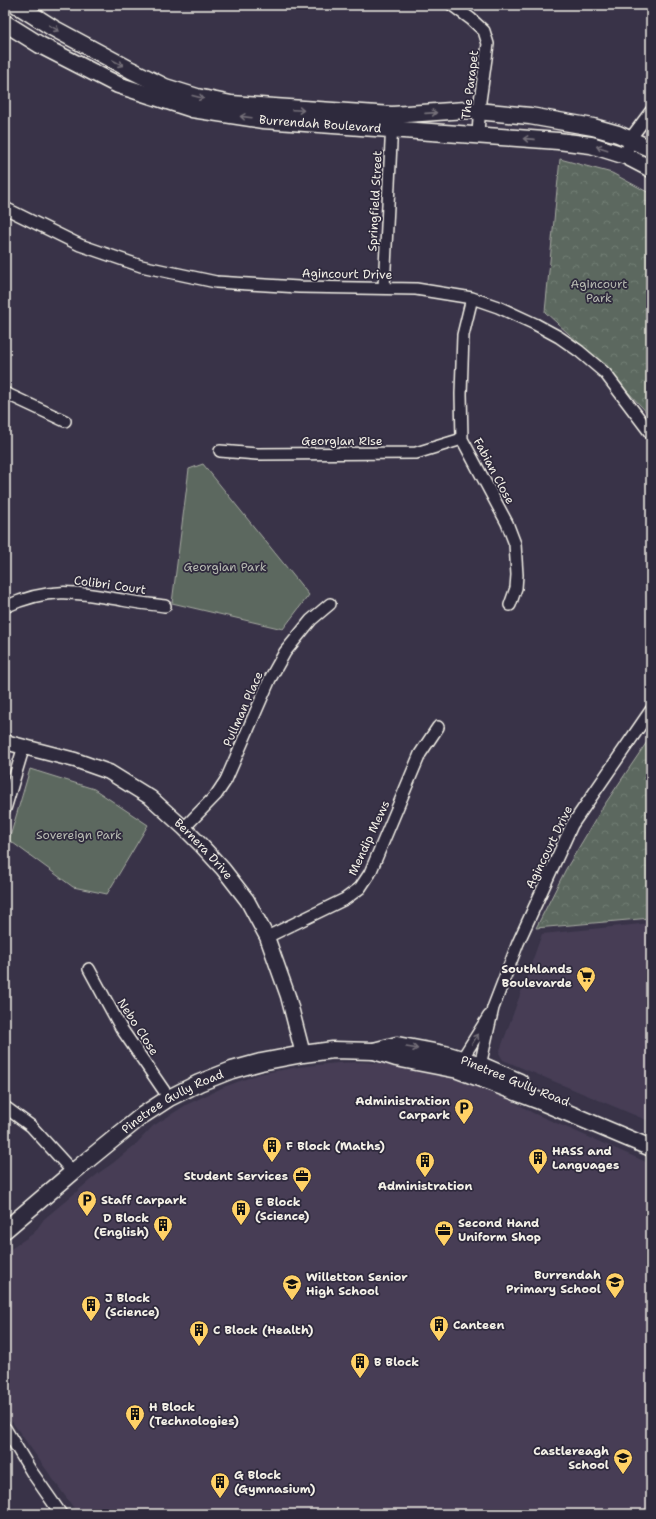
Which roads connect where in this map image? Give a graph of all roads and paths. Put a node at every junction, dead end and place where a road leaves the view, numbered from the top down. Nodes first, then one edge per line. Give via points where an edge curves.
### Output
1 (17, 5) edge
2 (452, 5) edge
3 (5, 23) edge
4 (478, 111) junction
5 (651, 111) edge
6 (392, 122) junction
7 (478, 135) junction
8 (630, 139) junction
9 (651, 149) edge
10 (626, 156) junction
11 (651, 169) edge
12 (5, 208) edge
13 (384, 288) junction
14 (472, 298) junction
15 (5, 392) edge
16 (65, 421) dead end
17 (651, 434) edge
18 (462, 439) junction
19 (220, 451) dead end
20 (330, 604) dead end
21 (510, 605) dead end
22 (165, 606) dead end
23 (5, 607) edge
24 (651, 710) edge
25 (438, 727) dead end
26 (5, 742) edge
27 (24, 746) junction
28 (5, 808) edge
29 (184, 828) junction
30 (267, 937) junction
31 (89, 969) dead end
32 (493, 1008) junction
33 (303, 1054) junction
34 (460, 1065) junction
35 (479, 1071) junction
36 (169, 1098) junction
37 (5, 1106) edge
38 (651, 1138) edge
39 (651, 1148) edge
40 (73, 1172) junction
41 (5, 1230) edge
42 (5, 1428) edge
43 (61, 1514) edge

1 -> 6 main road, Burrendah Boulevard via 53,28 131,70 165,87 197,98
2 - 4 street, The Parapet via 484,32 488,44
6 -> 3 main road, Burrendah Boulevard via 263,120 192,109 118,85 40,45
6 -> 4 main road, Burrendah Boulevard via 466,110
4 - 7 street, The Parapet
4 - 8 main road, Burrendah Boulevard via 530,116 588,126
5 - 8 street
6 - 7 main road, Burrendah Boulevard
6 - 13 street, Springfield Street
10 -> 7 main road, Burrendah Boulevard via 591,145
8 - 9 main road, Burrendah Boulevard
8 - 10 street
10 - 11 main road, Burrendah Boulevard
12 - 13 street, Agincourt Drive via 80,245 127,262 216,282
13 - 14 street, Agincourt Drive via 416,289
14 - 17 street, Agincourt Drive via 535,324 559,336 579,351 605,374
14 - 18 street, Fabian Close via 463,335
15 - 16 street
18 - 19 street, Georgian Rise via 416,453 258,454
18 - 21 street, Fabian Close via 507,523 515,544 516,588
20 - 29 street, Pullman Place via 311,620 285,652 270,679 226,780 216,795
22 - 23 street, Colibri Court via 96,594 62,592 40,595
24 - 32 street, Agincourt Drive via 572,825 518,943
25 - 30 street, Mendip Mews via 420,754 370,873 360,888 345,899
26 - 27 street, Bernera Drive
27 - 28 street
27 - 29 street, Bernera Drive via 109,772 151,798
29 - 30 street, Bernera Drive via 223,869 247,900
30 - 33 street, Bernera Drive via 288,996
31 - 36 street, Nebo Close via 121,1028
34 -> 32 street, Agincourt Drive
32 - 35 street, Agincourt Drive
33 - 34 main road, Pinetree Gully Road via 333,1050 374,1051 396,1058
33 - 36 main road, Pinetree Gully Road via 232,1070
34 - 35 main road, Pinetree Gully Road
35 - 38 main road, Pinetree Gully Road
35 - 39 main road, Pinetree Gully Road
36 - 40 main road, Pinetree Gully Road via 143,1115
37 - 40 street via 31,1126
40 - 41 main road, Pinetree Gully Road
42 - 43 street

